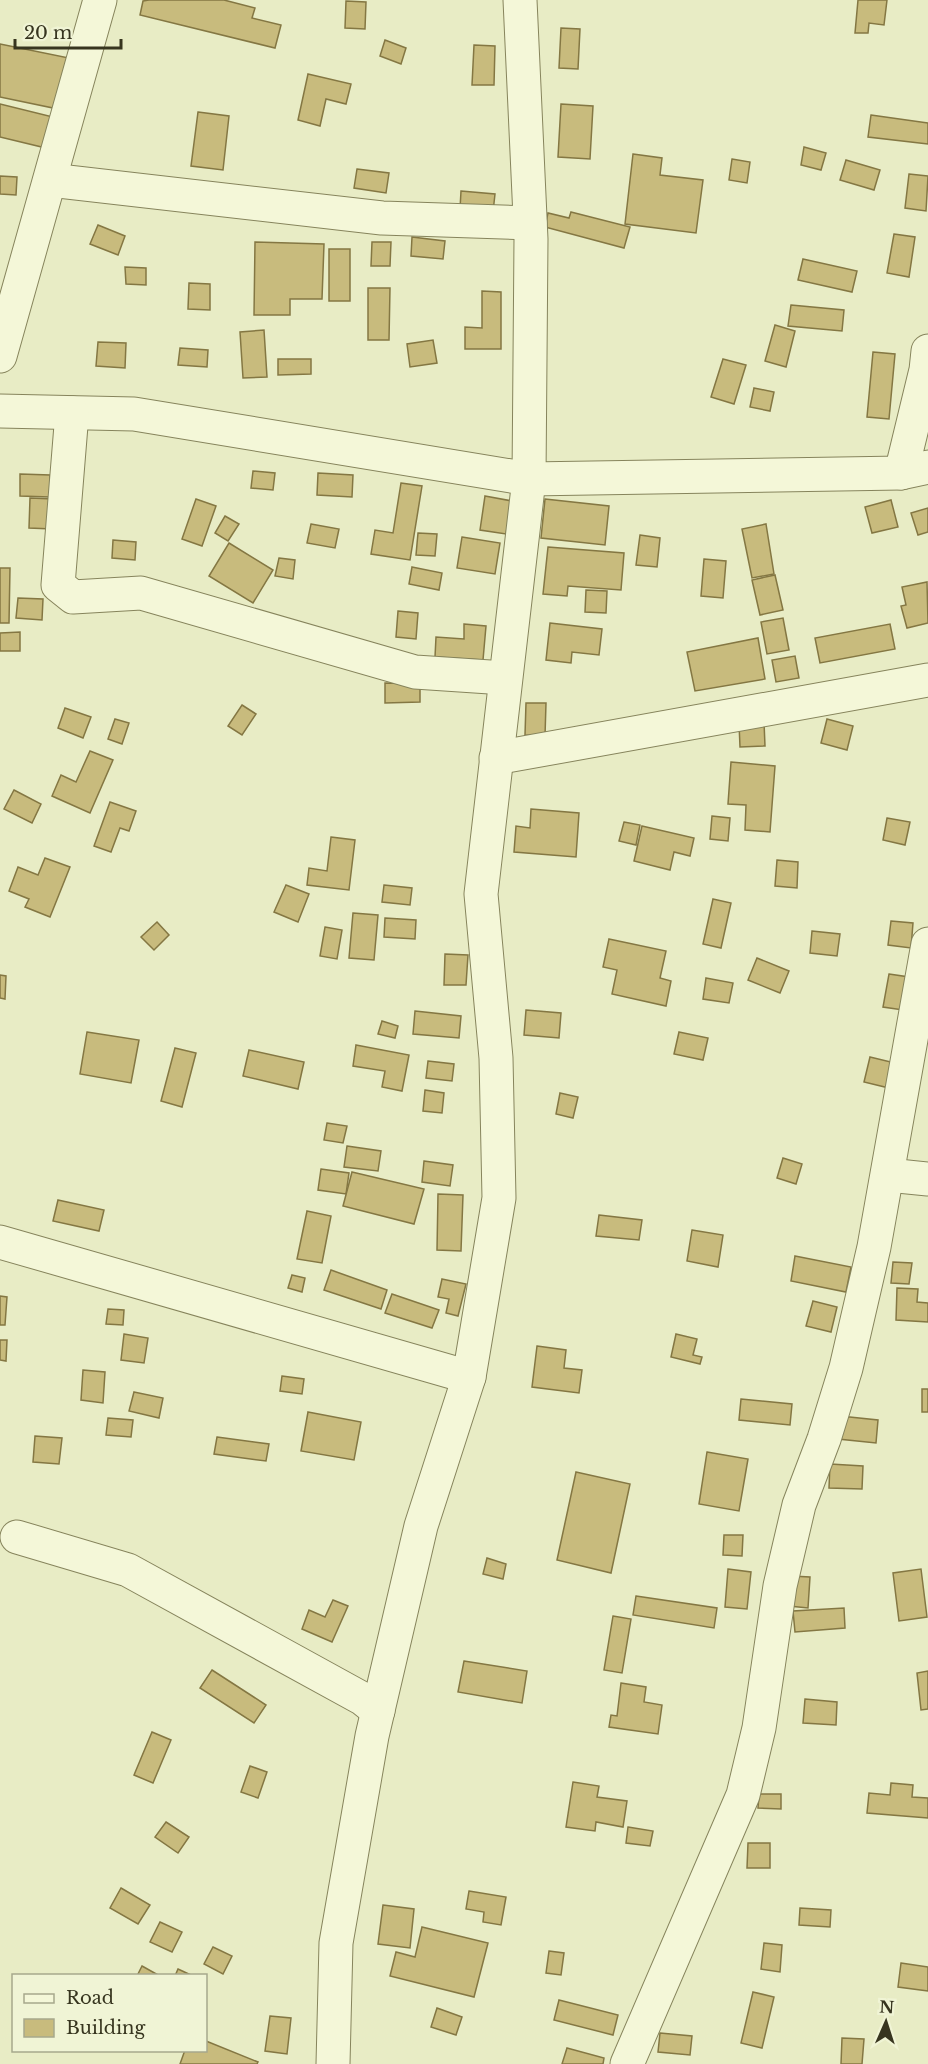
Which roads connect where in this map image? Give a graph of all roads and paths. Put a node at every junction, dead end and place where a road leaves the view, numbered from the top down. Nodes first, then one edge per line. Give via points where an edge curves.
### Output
1 (100, 0) edge
2 (520, 0) edge
3 (50, 180) junction
4 (530, 224) junction
5 (928, 351) edge
6 (0, 356) edge
7 (0, 411) edge
8 (72, 413) junction
9 (914, 470) edge
10 (529, 479) junction
11 (505, 678) junction
12 (928, 680) edge
13 (496, 758) junction
14 (928, 944) edge
15 (888, 1174) junction
16 (928, 1179) edge
17 (0, 1242) edge
18 (469, 1377) junction
19 (17, 1537) dead end
20 (378, 1711) junction
21 (333, 2064) edge
22 (627, 2064) edge

1 - 3 street
2 - 4 street
3 - 4 street via 382,218
3 - 6 street
4 - 10 street
5 - 9 street
7 - 8 street
8 - 10 street via 134,414
8 - 11 street via 58,585 73,597 141,593 415,672
9 - 10 street
10 - 11 street
11 - 13 street
12 - 13 street
13 - 18 street via 481,894 496,1058 499,1198
14 - 15 street
15 - 16 street
15 - 22 street via 846,1368 796,1516 780,1586 759,1728 743,1795
17 - 18 street
18 - 20 street via 421,1526
19 - 20 street via 128,1570 363,1699
20 - 21 street via 336,1943

